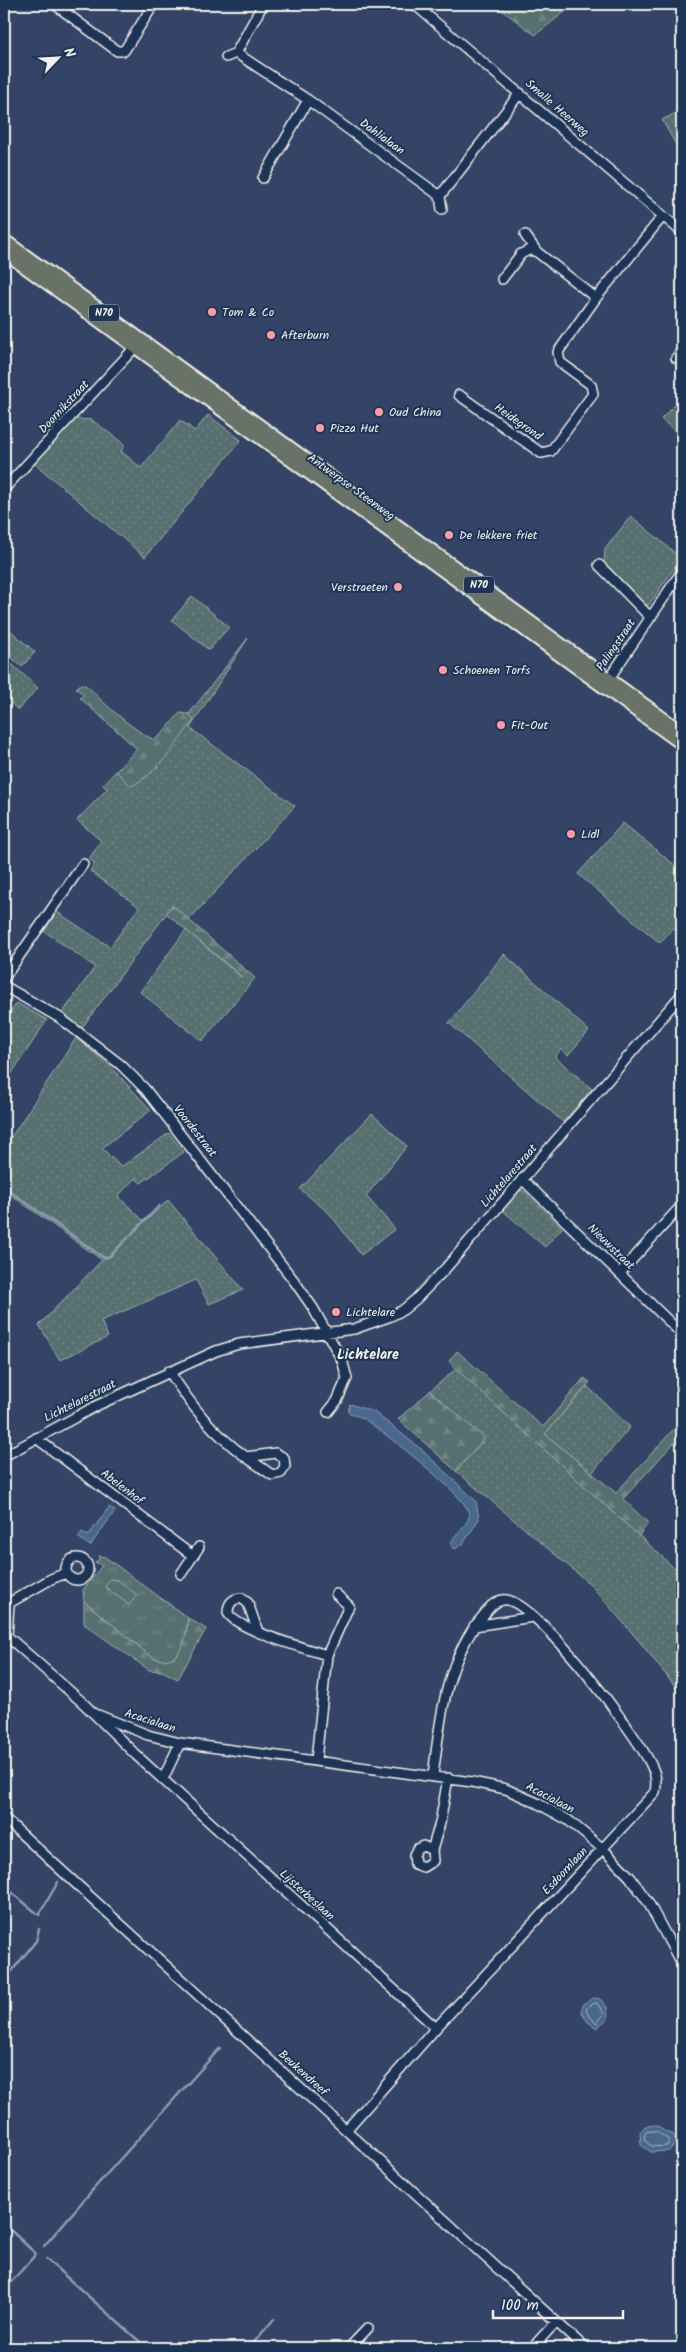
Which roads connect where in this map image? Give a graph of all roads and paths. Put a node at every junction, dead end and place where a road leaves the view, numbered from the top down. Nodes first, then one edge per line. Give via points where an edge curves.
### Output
1 (54, 4) edge
2 (154, 4) edge
3 (263, 4) edge
4 (414, 4) edge
5 (236, 53) junction
6 (226, 57) dead end
7 (520, 93) junction
8 (308, 100) junction
9 (263, 178) dead end
10 (440, 196) junction
11 (442, 208) dead end
12 (663, 216) junction
13 (682, 232) edge
14 (525, 236) dead end
15 (4, 240) edge
16 (4, 252) edge
17 (537, 252) junction
18 (502, 279) dead end
19 (596, 298) junction
20 (138, 344) junction
21 (682, 350) edge
22 (676, 358) dead end
23 (459, 396) dead end
24 (4, 489) edge
25 (599, 565) dead end
26 (682, 571) edge
27 (650, 617) junction
28 (606, 683) junction
29 (682, 732) edge
30 (682, 744) edge
31 (83, 864) dead end
32 (4, 978) edge
33 (4, 986) edge
34 (682, 994) edge
35 (522, 1180) junction
36 (682, 1205) edge
37 (620, 1273) junction
38 (326, 1333) junction
39 (682, 1334) edge
40 (169, 1371) junction
41 (328, 1412) dead end
42 (36, 1438) junction
43 (4, 1456) edge
44 (246, 1458) dead end
45 (199, 1546) dead end
46 (193, 1556) junction
47 (66, 1573) dead end
48 (181, 1574) dead end
49 (336, 1594) dead end
50 (6, 1605) edge
51 (533, 1617) junction
52 (474, 1626) junction
53 (258, 1632) dead end
54 (5, 1635) edge
55 (328, 1655) junction
56 (92, 1713) junction
57 (180, 1743) junction
58 (316, 1760) junction
59 (433, 1776) junction
60 (448, 1778) junction
61 (163, 1779) junction
62 (4, 1818) edge
63 (603, 1849) junction
64 (432, 1850) dead end
65 (682, 1965) edge
66 (436, 2028) junction
67 (347, 2129) junction
68 (556, 2322) junction
69 (368, 2328) dead end
70 (349, 2348) edge
71 (532, 2348) edge
72 (585, 2348) edge

1 - 2 street via 117,51 124,51
3 - 5 street
4 - 7 street, Smalle Heerweg
5 - 6 street
5 - 8 street, Dahlialaan
7 - 10 street
7 - 12 street, Smalle Heerweg
8 - 9 street
8 - 10 street, Dahlialaan
10 - 11 street
12 - 13 street, Smalle Heerweg
12 - 19 street, Heidegrond
14 - 17 street
15 - 20 main road, Antwerpse Steenweg / N70
16 - 20 main road, Antwerpse Steenweg / N70
17 - 18 street via 529,250 521,254
17 - 19 street
19 - 23 street, Heidegrond via 558,352 560,362 591,385 594,394 551,450 541,453
20 - 24 street, Doornikstraat
20 - 28 main road, Antwerpse Steenweg / N70
21 - 22 street
25 - 27 street, Palingstraat
26 - 27 street, Palingstraat
27 - 28 street, Palingstraat
28 - 29 main road, Antwerpse Steenweg / N70
28 - 30 main road, Antwerpse Steenweg / N70
31 - 32 street
33 - 38 street, Voordestraat via 60,1018 121,1065 145,1089 295,1282
34 - 35 street, Lichtelarestraat
35 - 37 street, Nieuwstraat
35 - 38 street, Lichtelarestraat via 404,1310 354,1328
36 - 37 street
37 - 39 street, Nieuwstraat
38 - 40 street, Lichtelarestraat via 228,1346
38 - 41 street via 342,1360 347,1378
40 - 42 street, Lichtelarestraat
40 - 44 street via 208,1425
42 - 43 street, Lichtelarestraat
42 - 46 street, Abelenhof
45 - 46 street
46 - 48 street
47 - 50 street, Acacialaan
49 - 55 street via 349,1606
50 - 54 street, Acacialaan
51 - 52 street
51 - 52 street, Esdoornlaan via 515,1602 504,1599 492,1604
51 - 63 street, Esdoornlaan via 593,1680 639,1744 656,1777 655,1792
52 - 59 street, Esdoornlaan via 454,1665 440,1718
53 - 55 street
54 - 56 street, Acacialaan
55 - 58 street
56 - 57 street, Acacialaan via 148,1735
56 - 61 street, Lijsterbeslaan
57 - 58 street, Acacialaan
57 - 61 street
58 - 59 street, Acacialaan
59 - 60 street, Acacialaan
60 - 63 street, Acacialaan via 506,1790 537,1803 568,1820
60 - 64 street
61 - 66 street, Lijsterbeslaan
62 - 67 street, Beukendreef
63 - 65 street, Acacialaan via 634,1883
63 - 66 street, Esdoornlaan
66 - 67 street, Esdoornlaan
67 - 68 street, Beukendreef
68 - 71 street
68 - 72 street, Beukendreef
69 - 70 street

